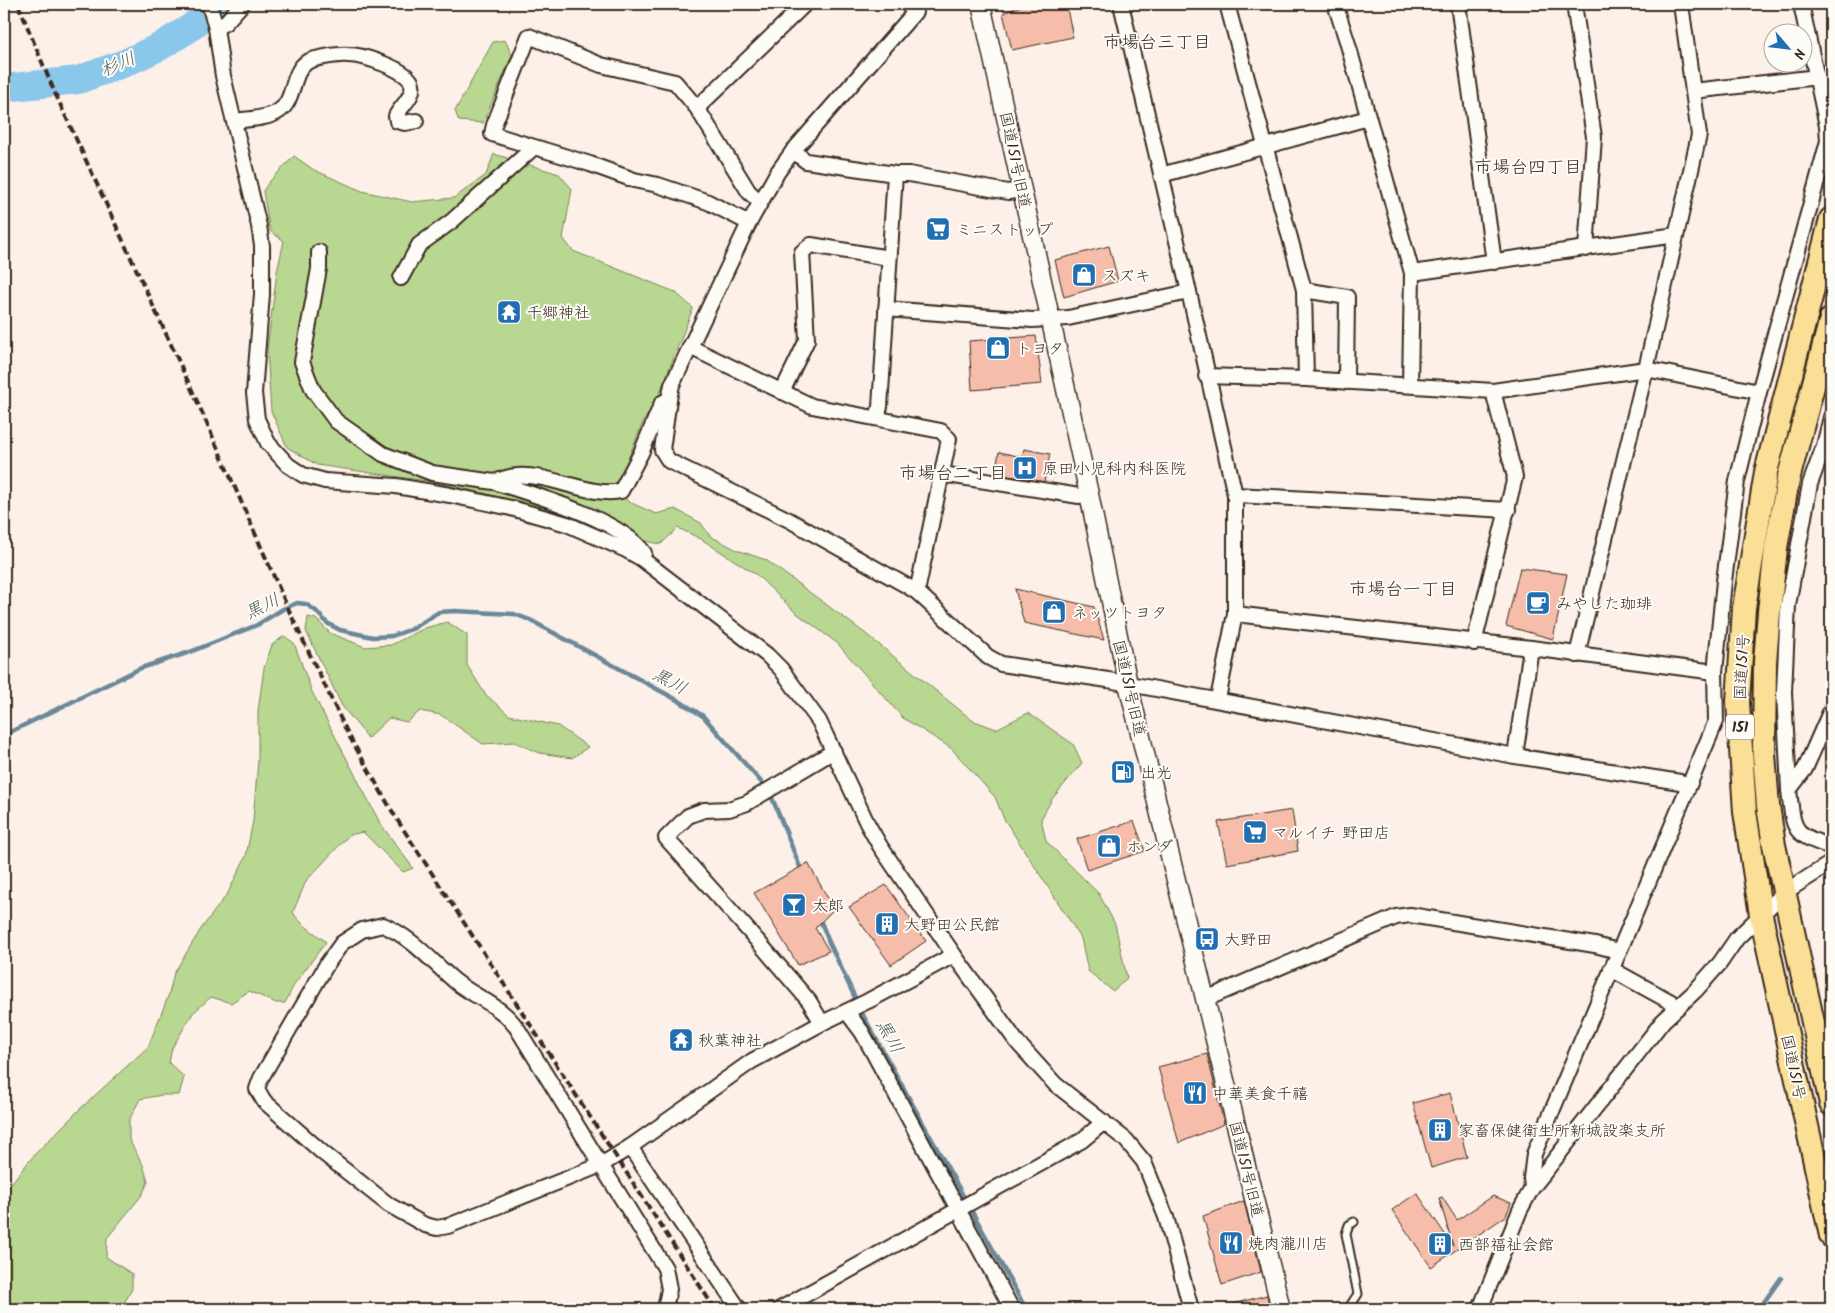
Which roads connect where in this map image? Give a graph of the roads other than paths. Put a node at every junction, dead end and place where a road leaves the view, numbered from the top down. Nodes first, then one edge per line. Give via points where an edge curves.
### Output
1 (209, 4) edge
2 (242, 4) edge
3 (805, 4) edge
4 (982, 4) edge
5 (1121, 4) edge
6 (1228, 4) edge
7 (1335, 4) edge
8 (1458, 4) edge
9 (1574, 4) edge
10 (1681, 4) edge
11 (1802, 4) edge
12 (915, 7) edge
13 (215, 24) junction
14 (1818, 78) junction
15 (1693, 90) junction
16 (697, 108) junction
17 (1368, 118) junction
18 (416, 121) dead end
19 (235, 122) junction
20 (1266, 146) junction
21 (533, 148) junction
22 (793, 152) junction
23 (896, 174) junction
24 (1161, 175) junction
25 (1022, 190) junction
26 (760, 202) junction
27 (1831, 219) edge
28 (749, 223) junction
29 (1676, 234) junction
30 (1586, 249) junction
31 (319, 252) dead end
32 (889, 258) junction
33 (1494, 262) junction
34 (1412, 274) junction
35 (400, 278) dead end
36 (1304, 290) junction
37 (1189, 292) junction
38 (886, 309) junction
39 (1831, 319) edge
40 (1050, 320) junction
41 (690, 347) junction
42 (1646, 368) junction
43 (1206, 376) junction
44 (1306, 380) junction
45 (1346, 382) junction
46 (1410, 385) junction
47 (1494, 391) junction
48 (782, 392) junction
49 (1758, 392) junction
50 (669, 398) junction
51 (1831, 417) edge
52 (877, 418) junction
53 (942, 474) junction
54 (494, 482) junction
55 (1089, 494) junction
56 (1234, 496) junction
57 (1508, 510) junction
58 (642, 560) junction
59 (917, 592) junction
60 (1235, 614) junction
61 (1474, 643) junction
62 (1531, 648) junction
63 (1577, 654) junction
64 (1715, 672) junction
65 (1128, 684) junction
66 (1218, 699) junction
67 (1831, 710) edge
68 (834, 751) junction
69 (1515, 756) junction
70 (1688, 785) junction
71 (1789, 790) junction
72 (1831, 847) edge
73 (1831, 863) edge
74 (1785, 892) junction
75 (1761, 915) junction
76 (1618, 951) junction
77 (954, 955) junction
78 (1611, 969) junction
79 (1206, 999) junction
80 (1678, 1007) junction
81 (848, 1011) junction
82 (822, 1023) junction
83 (1831, 1104) edge
84 (1104, 1122) junction
85 (630, 1147) junction
86 (601, 1165) junction
87 (1532, 1188) junction
88 (958, 1209) junction
89 (1354, 1222) dead end
90 (1831, 1236) edge
91 (664, 1309) edge
92 (739, 1309) edge
93 (780, 1309) edge
94 (1012, 1309) edge
95 (1191, 1309) edge
96 (1281, 1309) edge
97 (1348, 1309) edge
98 (1480, 1309) edge

1 - 13 street
2 - 13 street via 224,23
3 - 16 street
4 - 25 street, 国道151号旧道
5 - 24 street
6 - 20 street
7 - 17 street
8 - 33 street
9 - 30 street via 1594,137
10 - 15 street
11 - 14 street
12 - 22 street
13 - 19 street via 223,76
14 - 15 street
14 - 49 street via 1828,141
15 - 29 street via 1699,135
16 - 21 street via 675,82 602,65 529,36 492,134
16 - 26 street via 749,192
17 - 20 street
17 - 34 street
18 - 19 street via 405,123 396,116 412,92 408,77 399,70 347,54 307,62 281,110
19 - 58 street via 262,246 262,294 254,393 257,419 268,443 288,465 303,475 325,481 396,486 511,508 567,524
20 - 24 street
20 - 36 street
21 - 28 street via 708,202
21 - 35 street via 452,221 419,245
22 - 23 street via 806,161
22 - 26 street
23 - 25 street via 1008,192
23 - 32 street
24 - 37 street
25 - 40 street, 国道151号旧道
26 - 28 street
27 - 75 highway, 国道151号 / 151 via 1766,472 1744,608 1738,702 1745,812
28 - 41 street
29 - 30 street
29 - 42 street
30 - 33 street
31 - 54 street via 319,269 302,362 314,390 336,421 383,454 432,473
32 - 38 street
32 - 48 street via 811,245 802,252 807,340
33 - 34 street
34 - 46 street
36 - 44 street
36 - 45 street via 1347,297
37 - 40 street
37 - 43 street
38 - 40 street
38 - 52 street
39 - 74 highway, 国道151号 / 151 via 1788,480 1769,612 1764,754 1768,806
40 - 55 street, 国道151号旧道
41 - 48 street
41 - 50 street via 672,384
42 - 47 street
42 - 49 street
42 - 63 street
43 - 44 street
43 - 56 street
44 - 45 street
45 - 46 street
46 - 47 street
47 - 57 street via 1515,477
48 - 52 street via 812,406
49 - 64 street via 1737,481
50 - 54 street via 662,403 622,491 610,494 546,479 516,476
50 - 59 street via 662,450 669,461 789,520
51 - 71 street via 1810,484 1788,605 1784,692
52 - 53 street via 941,431 949,439
53 - 55 street via 1079,496
53 - 59 street
54 - 58 street via 595,518 640,548 644,553
55 - 65 street, 国道151号旧道
56 - 57 street
56 - 60 street
57 - 61 street
58 - 68 street via 781,669 810,707
59 - 65 street via 988,657 1001,664
60 - 61 street
60 - 66 street
61 - 62 street
62 - 63 street
62 - 69 street
63 - 64 street
64 - 70 street via 1716,721
65 - 66 street
65 - 79 street, 国道151号旧道
66 - 69 street
67 - 71 street via 1805,769
68 - 77 street via 880,846
68 - 82 street via 747,803 688,816 666,838 750,931 809,1001
69 - 70 street
70 - 76 street
71 - 72 street via 1793,821 1799,833
73 - 74 street
74 - 75 street
74 - 83 highway, 国道151号 / 151
75 - 80 street
75 - 90 highway, 国道151号 / 151
76 - 78 street
76 - 79 street via 1410,915 1396,917
77 - 81 street
77 - 84 street via 1018,1042 1055,1084
78 - 80 street
78 - 87 street via 1534,1154
79 - 96 street, 国道151号旧道
80 - 87 street
81 - 82 street
81 - 88 street
82 - 85 street via 752,1061
84 - 88 street via 1080,1141
84 - 95 street via 1126,1140 1144,1162 1166,1217
85 - 86 street
85 - 92 street
86 - 86 street via 517,1028 504,1013 454,981 399,932 383,925 362,930 342,943 285,1034 257,1089 264,1101 323,1153 389,1205 437,1228
86 - 91 street via 665,1268 669,1289
87 - 98 street
88 - 93 street
88 - 94 street
89 - 97 lane via 1346,1234 1358,1294

